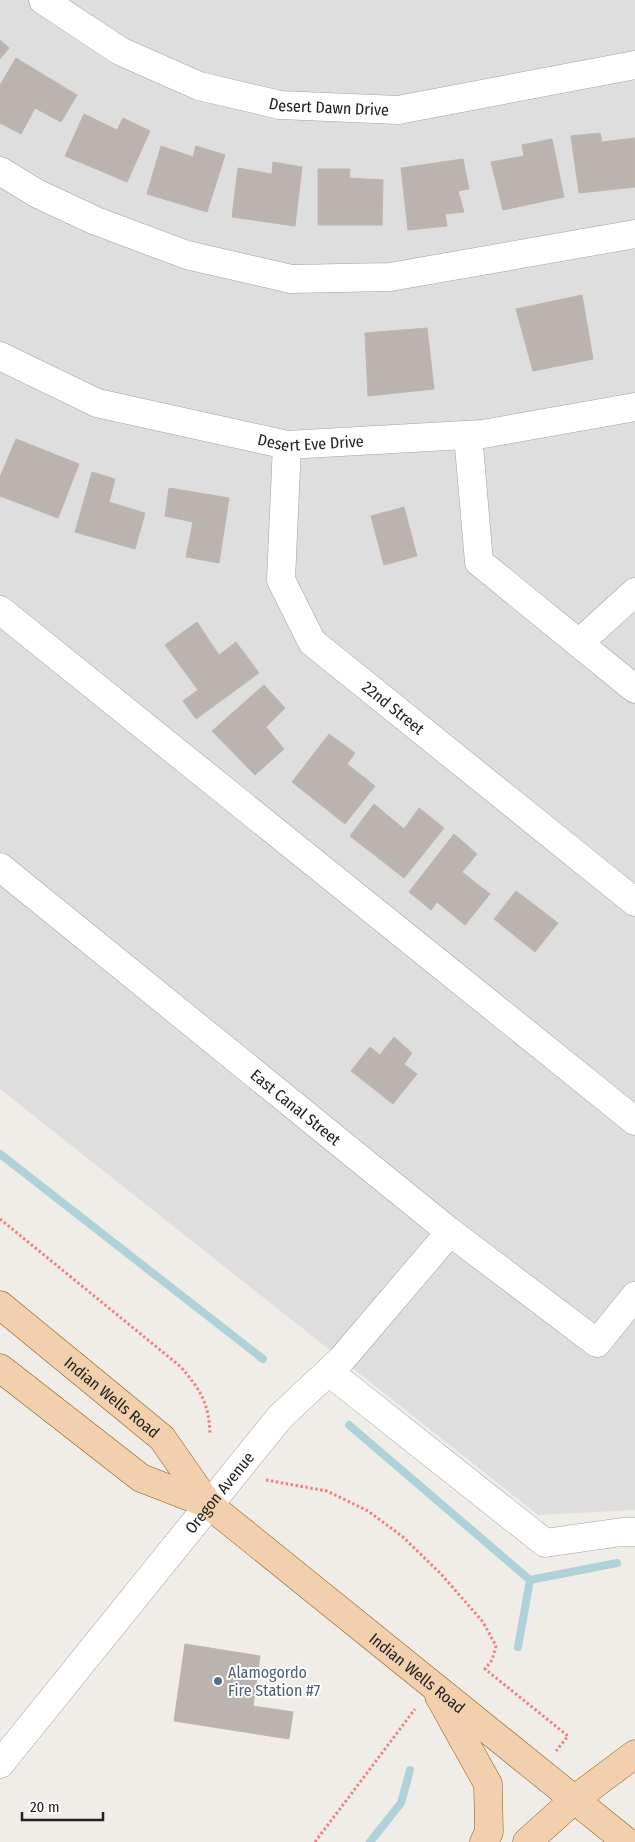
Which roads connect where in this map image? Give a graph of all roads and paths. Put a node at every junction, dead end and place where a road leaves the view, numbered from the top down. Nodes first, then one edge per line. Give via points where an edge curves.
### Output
1 (43, 0) edge
2 (635, 65) edge
3 (0, 171) edge
4 (635, 234) edge
5 (0, 356) edge
6 (635, 407) edge
7 (468, 435) junction
8 (287, 445) junction
9 (635, 592) edge
10 (0, 610) edge
11 (578, 643) junction
12 (635, 689) edge
13 (0, 867) edge
14 (635, 902) edge
15 (635, 1122) edge
16 (0, 1219) edge
17 (450, 1232) junction
18 (635, 1296) edge
19 (0, 1305) edge
20 (0, 1368) edge
21 (329, 1372) junction
22 (210, 1435) dead end
23 (266, 1480) dead end
24 (208, 1504) junction
25 (635, 1532) edge
26 (433, 1686) junction
27 (635, 1754) edge
28 (0, 1764) edge
29 (541, 1771) junction
30 (575, 1799) junction
31 (315, 1842) edge
32 (484, 1842) edge
33 (527, 1842) edge
34 (627, 1842) edge

1 - 2 street, Desert Dawn Drive via 120,51 199,86 280,105 398,110
3 - 4 street via 38,194 96,221 187,256 291,279 390,277
5 - 8 street, Desert Eve Drive via 97,403
6 - 7 street, Desert Eve Drive
7 - 8 street, Desert Eve Drive
7 - 11 street via 478,562
8 - 14 street, 22nd Street via 281,580 312,642
9 - 11 street
10 - 15 street
11 - 12 street
13 - 17 street, East Canal Street
16 - 22 path via 181,1366 201,1391 210,1413
17 - 18 street, East Canal Street via 597,1343
17 - 21 street, Oregon Avenue
19 - 24 main road, Indian Wells Road via 162,1438
20 - 24 main road, Indian Wells Road via 141,1478
21 - 24 street, Oregon Avenue via 280,1417
21 - 25 street via 545,1543
23 - 29 path via 327,1491 368,1512 404,1537 441,1574 484,1622 496,1646 485,1669 568,1736
24 - 26 main road, Indian Wells Road
24 - 28 street, Oregon Avenue
26 - 29 main road, Indian Wells Road
26 - 31 path via 398,1728
26 - 32 main road via 488,1784 489,1832
27 - 30 main road
29 - 30 main road, Indian Wells Road
30 - 33 main road
30 - 34 main road, Indian Wells Road

